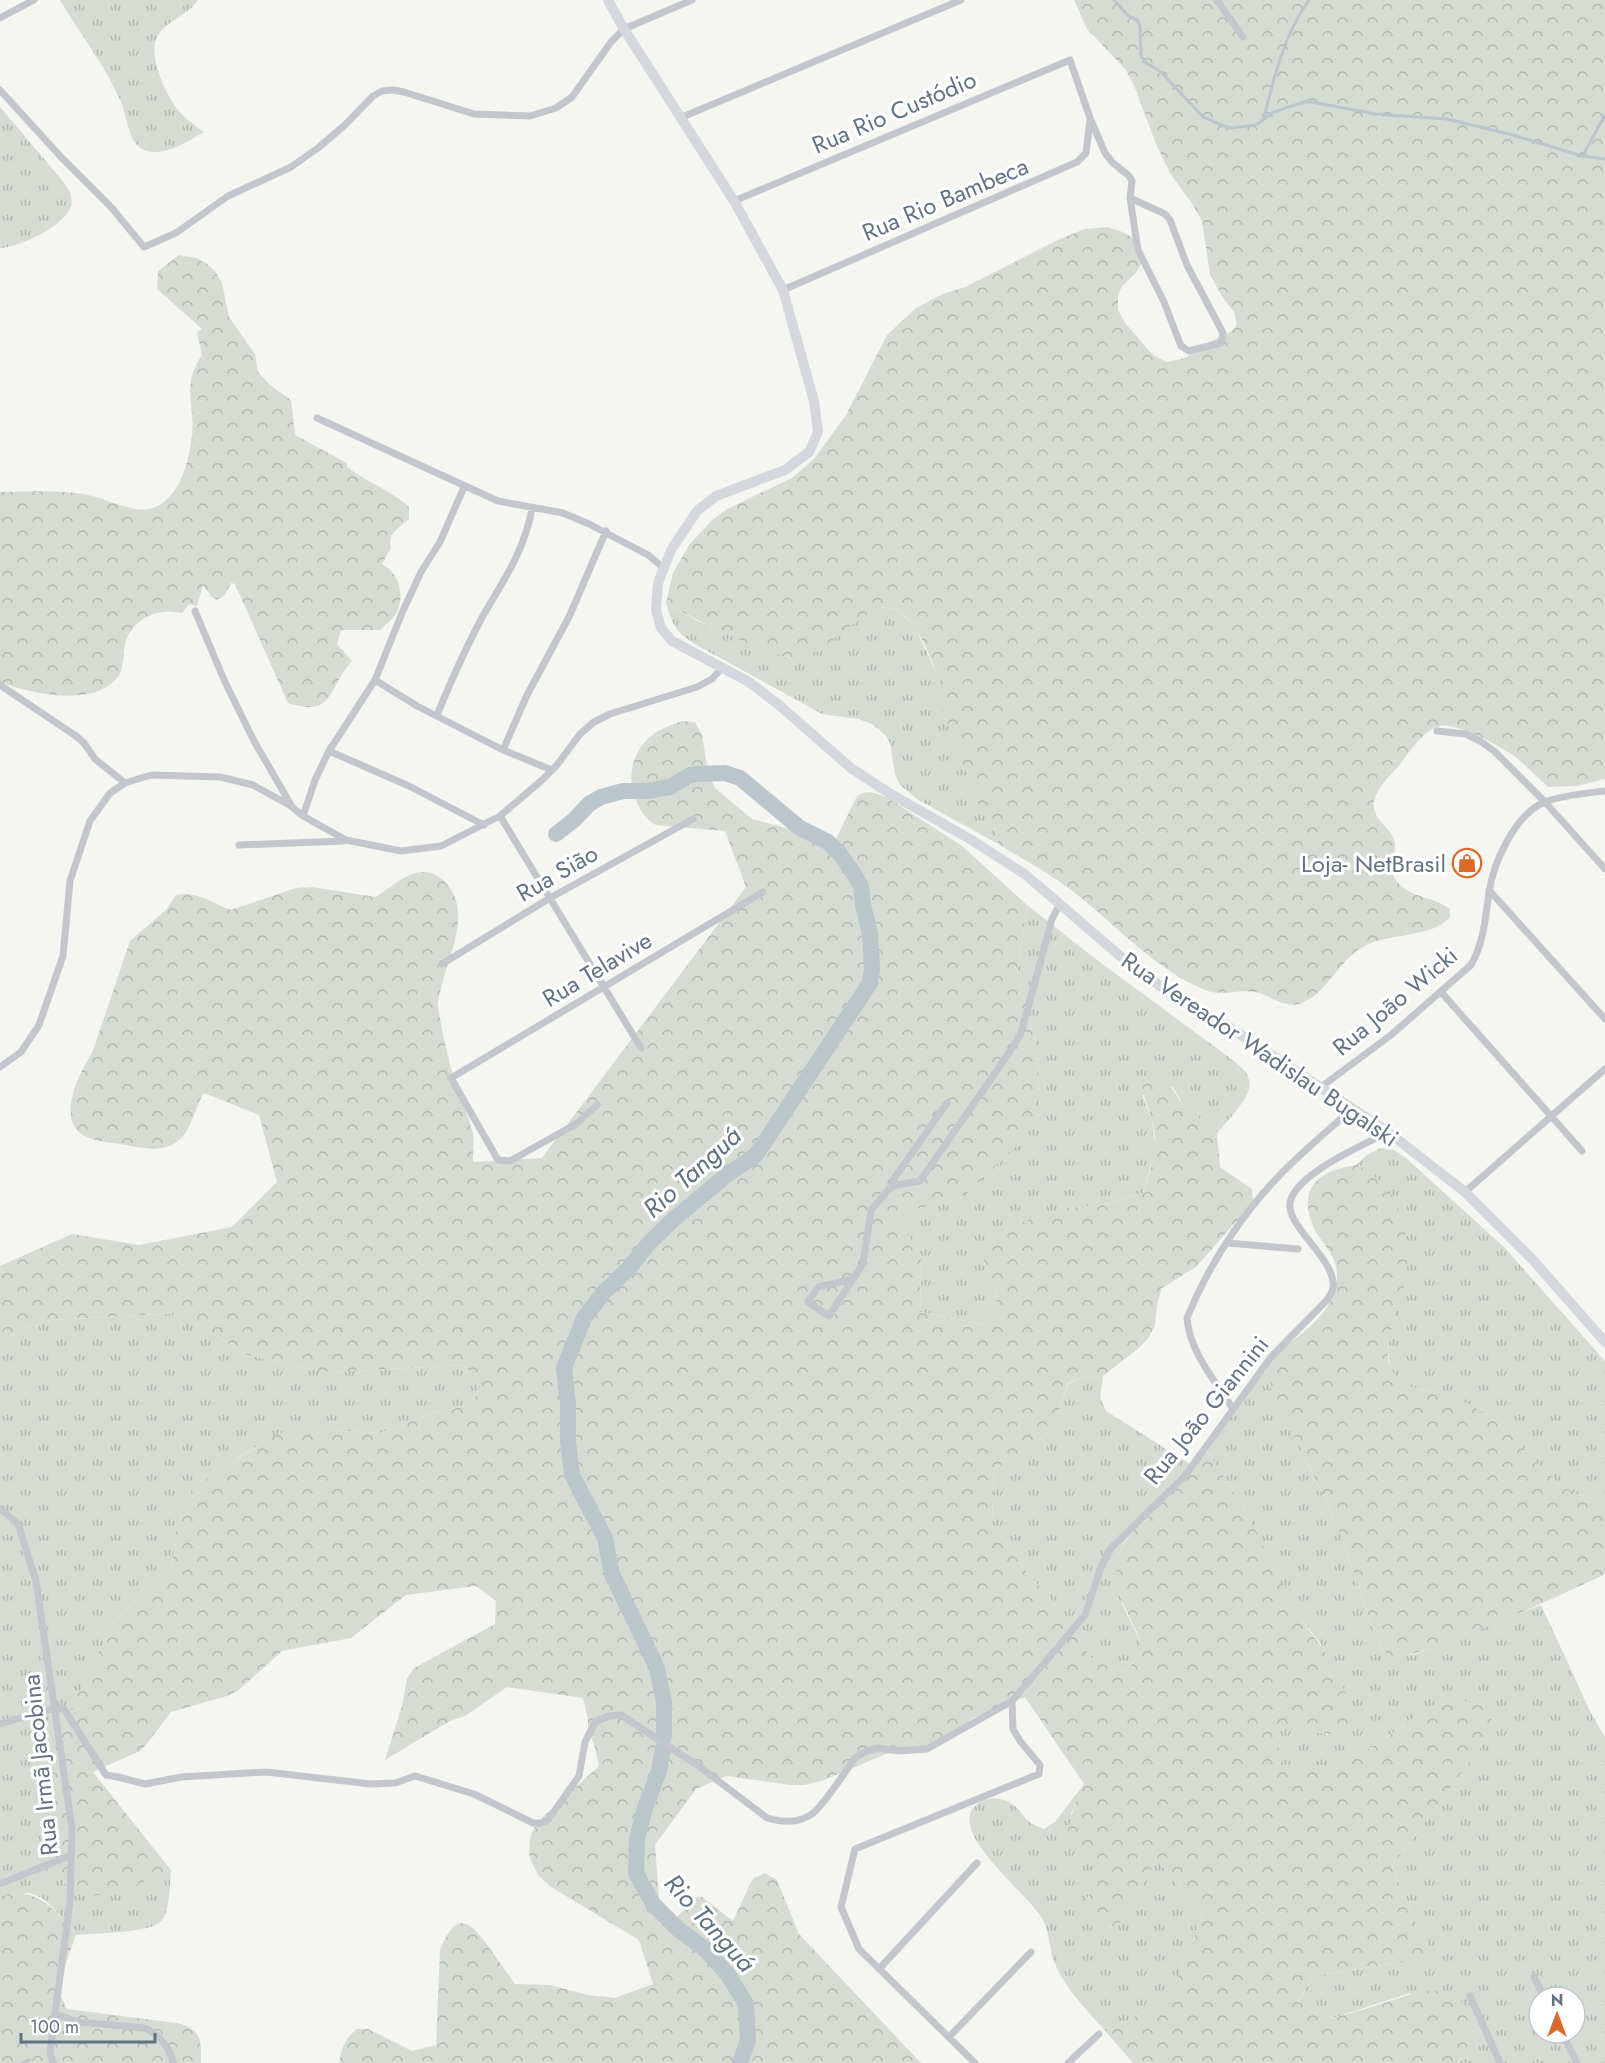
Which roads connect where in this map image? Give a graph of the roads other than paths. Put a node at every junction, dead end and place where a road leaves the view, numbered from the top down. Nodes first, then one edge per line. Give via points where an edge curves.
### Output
1 (34, 0) edge
2 (608, 0) edge
3 (692, 0) edge
4 (961, 0) edge
5 (1217, 0) edge
6 (0, 18) edge
7 (624, 29) junction
8 (1243, 37) dead end
9 (0, 90) edge
10 (680, 118) junction
11 (1090, 118) junction
12 (1130, 198) junction
13 (735, 201) junction
14 (783, 290) junction
15 (317, 418) dead end
16 (464, 487) junction
17 (532, 509) junction
18 (606, 531) junction
19 (664, 568) junction
20 (195, 611) dead end
21 (722, 668) junction
22 (375, 680) junction
23 (0, 685) edge
24 (437, 716) junction
25 (1437, 731) dead end
26 (503, 750) junction
27 (329, 751) junction
28 (552, 770) junction
29 (125, 783) junction
30 (1605, 791) edge
31 (1545, 802) junction
32 (291, 806) junction
33 (303, 816) junction
34 (500, 816) junction
35 (693, 819) dead end
36 (484, 825) junction
37 (346, 840) junction
38 (239, 846) dead end
39 (1605, 869) edge
40 (1489, 890) junction
41 (763, 892) dead end
42 (550, 898) junction
43 (1060, 904) junction
44 (442, 964) dead end
45 (604, 989) junction
46 (1441, 992) junction
47 (1605, 1019) edge
48 (641, 1048) dead end
49 (0, 1067) edge
50 (1605, 1068) edge
51 (1321, 1087) junction
52 (947, 1103) dead end
53 (597, 1105) dead end
54 (1353, 1108) junction
55 (1551, 1116) junction
56 (1388, 1132) junction
57 (1582, 1151) dead end
58 (892, 1186) junction
59 (1465, 1192) junction
60 (1227, 1243) junction
61 (1298, 1249) dead end
62 (853, 1279) junction
63 (1605, 1342) edge
64 (1233, 1409) junction
65 (0, 1508) edge
66 (1012, 1701) junction
67 (55, 1708) junction
68 (0, 1724) edge
69 (71, 1856) junction
70 (977, 1863) dead end
71 (0, 1884) edge
72 (1031, 1952) dead end
73 (879, 1969) junction
74 (1534, 1977) dead end
75 (1538, 1985) edge
76 (1470, 1996) dead end
77 (55, 2014) junction
78 (1099, 2034) dead end
79 (949, 2037) junction
80 (1568, 2045) edge
81 (53, 2063) edge
82 (173, 2063) edge
83 (975, 2063) edge
84 (1068, 2063) edge
85 (1500, 2063) edge
86 (1577, 2063) edge

1 - 6 street
2 - 7 main road, Rua Vereador Wadislau Bugalski
3 - 7 street
4 - 10 street
5 - 8 street
7 - 9 street via 572,97 556,108 530,116 474,114 404,92 382,91 291,167 228,196 176,233 144,247
7 - 10 main road, Rua Vereador Wadislau Bugalski
10 - 13 main road, Rua Vereador Wadislau Bugalski
11 - 12 street via 1105,153 1132,182
11 - 13 street, Rua Rio Custódio via 1070,60
11 - 14 street, Rua Rio Bambeca via 1086,153 1077,162
12 - 12 street via 1170,220 1187,265 1223,333 1221,343 1189,351 1181,346 1138,250
13 - 14 main road, Rua Vereador Wadislau Bugalski
14 - 19 main road, Rua Vereador Wadislau Bugalski via 814,401 818,432 809,452 784,470 716,496 697,511
15 - 16 street
16 - 17 street
16 - 22 street via 440,543 402,613
17 - 18 street via 563,513
17 - 24 street via 517,557 461,657
18 - 19 street
18 - 26 street
19 - 21 main road, Rua Vereador Wadislau Bugalski via 658,583 656,610 661,628 672,641
20 - 32 street via 254,741
21 - 28 street via 697,687 594,722
21 - 43 main road, Rua Vereador Wadislau Bugalski via 779,705 851,768 970,838
22 - 24 street
22 - 27 street
23 - 29 street via 76,736 95,759
24 - 26 street
25 - 31 street via 1466,734 1480,741
26 - 28 street
27 - 33 street
27 - 36 street
28 - 34 street
29 - 32 street via 151,775 220,777 253,785
29 - 49 street via 110,793 90,821 69,881 63,956 39,1025 21,1052
30 - 31 street, Rua João Wicki
31 - 39 street
31 - 40 street, Rua João Wicki via 1518,823 1497,863
32 - 33 street
33 - 37 street
34 - 36 street
34 - 42 street
35 - 42 street, Rua Sião
36 - 37 street via 441,846 401,851
37 - 38 street
40 - 46 street, Rua João Wicki via 1479,950 1471,965
40 - 47 street
41 - 45 street, Rua Telavive
42 - 44 street, Rua Sião
42 - 45 street
43 - 51 main road, Rua Vereador Wadislau Bugalski via 1176,998 1226,1025
43 - 58 street via 1052,919 1021,1033 920,1181
45 - 48 street
45 - 53 street, Rua Telavive via 451,1078 498,1160 510,1161 576,1124
46 - 51 street, Rua João Wicki
46 - 55 street
50 - 55 street
51 - 54 main road, Rua Vereador Wadislau Bugalski
52 - 58 street
54 - 56 main road, Rua Vereador Wadislau Bugalski
54 - 60 street via 1293,1161 1255,1203
55 - 57 street
55 - 59 street
56 - 59 main road, Rua Vereador Wadislau Bugalski
56 - 64 street, Rua João Giannini via 1321,1168 1291,1198 1291,1215 1319,1253 1332,1277 1333,1289 1271,1357
58 - 62 street via 871,1210 863,1264
59 - 63 main road, Rua Vereador Wadislau Bugalski via 1533,1260
60 - 61 street
60 - 64 street via 1187,1318 1198,1354
62 - 62 street via 818,1287 808,1302 829,1316
64 - 66 street, Rua João Giannini via 1184,1477 1111,1548 1085,1615
65 - 67 street, Rua Irmã Jacobina via 18,1524 36,1581
66 - 67 street via 927,1749 877,1748 864,1752 855,1758 812,1814 797,1821 767,1818 700,1767 621,1715 608,1716 595,1722 585,1742 579,1776 548,1820 541,1823 533,1823 474,1794 415,1776 395,1783 371,1784 266,1772 181,1777 145,1784 105,1775 71,1717 64,1709
66 - 73 street via 1014,1729 1040,1765 1039,1774 855,1849 841,1907 859,1949
67 - 68 street
67 - 69 street, Rua Irmã Jacobina via 72,1829
69 - 71 street
69 - 77 street, Rua Irmã Jacobina via 70,1902
70 - 73 street
72 - 79 street
73 - 79 street
74 - 75 street
76 - 85 street
77 - 81 street, Rua Irmã Jacobina via 50,2052
77 - 82 street via 78,2022 145,2028 163,2041
78 - 84 street
79 - 83 street
80 - 86 street

